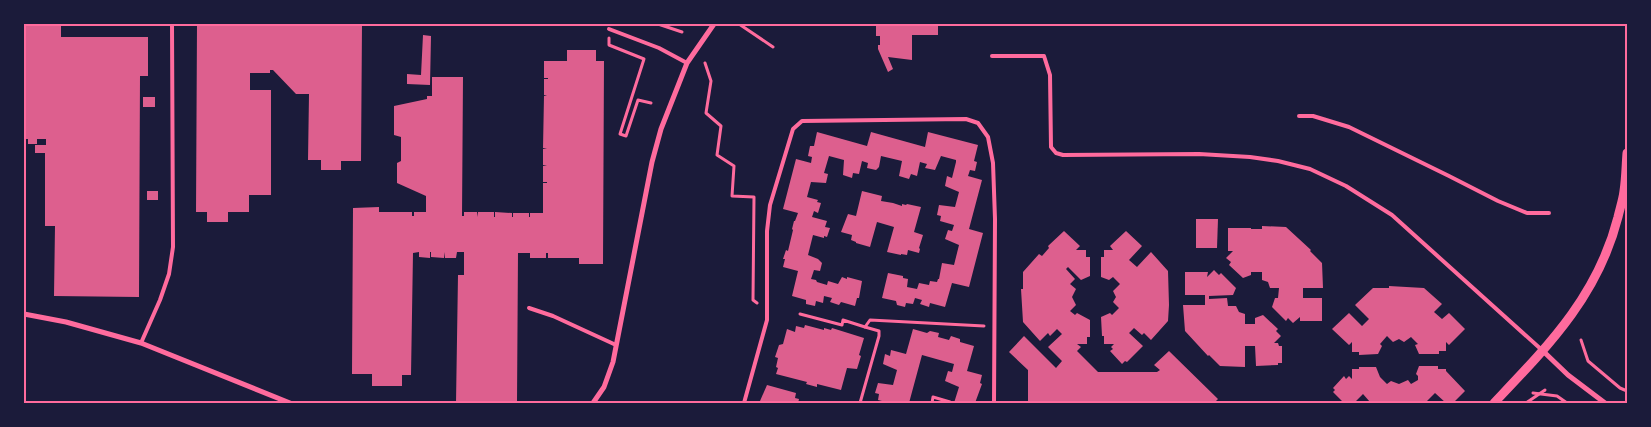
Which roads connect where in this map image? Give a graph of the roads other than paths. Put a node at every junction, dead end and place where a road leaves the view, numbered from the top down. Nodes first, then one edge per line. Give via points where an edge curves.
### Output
1 (172, 24) edge
2 (714, 24) edge
3 (609, 29) road end
4 (992, 56) dead end
5 (688, 63) junction
6 (1299, 116) dead end
7 (1627, 153) edge
8 (1549, 212) dead end
9 (529, 308) dead end
10 (24, 314) edge
11 (142, 343) junction
12 (616, 345) junction
13 (1543, 351) junction
14 (290, 403) edge
15 (593, 403) edge
16 (744, 403) edge
17 (994, 403) edge
18 (1494, 403) edge
19 (1605, 403) edge

1 - 11 lane via 173,247 169,274
2 - 5 street
3 - 5 lane
4 - 13 lane via 1044,56 1050,75 1051,146 1056,153 1250,157 1310,169 1346,186 1392,215
5 - 12 street via 674,93 652,162
6 - 8 lane via 1313,116 1349,128 1527,213
7 - 13 street via 1624,192 1601,265 1586,294
9 - 12 lane
10 - 11 street
11 - 14 street
12 - 15 street via 604,386
13 - 18 street
13 - 19 street
16 - 17 lane via 767,320 770,205 793,129 802,121 966,119 978,123 988,137 993,163

